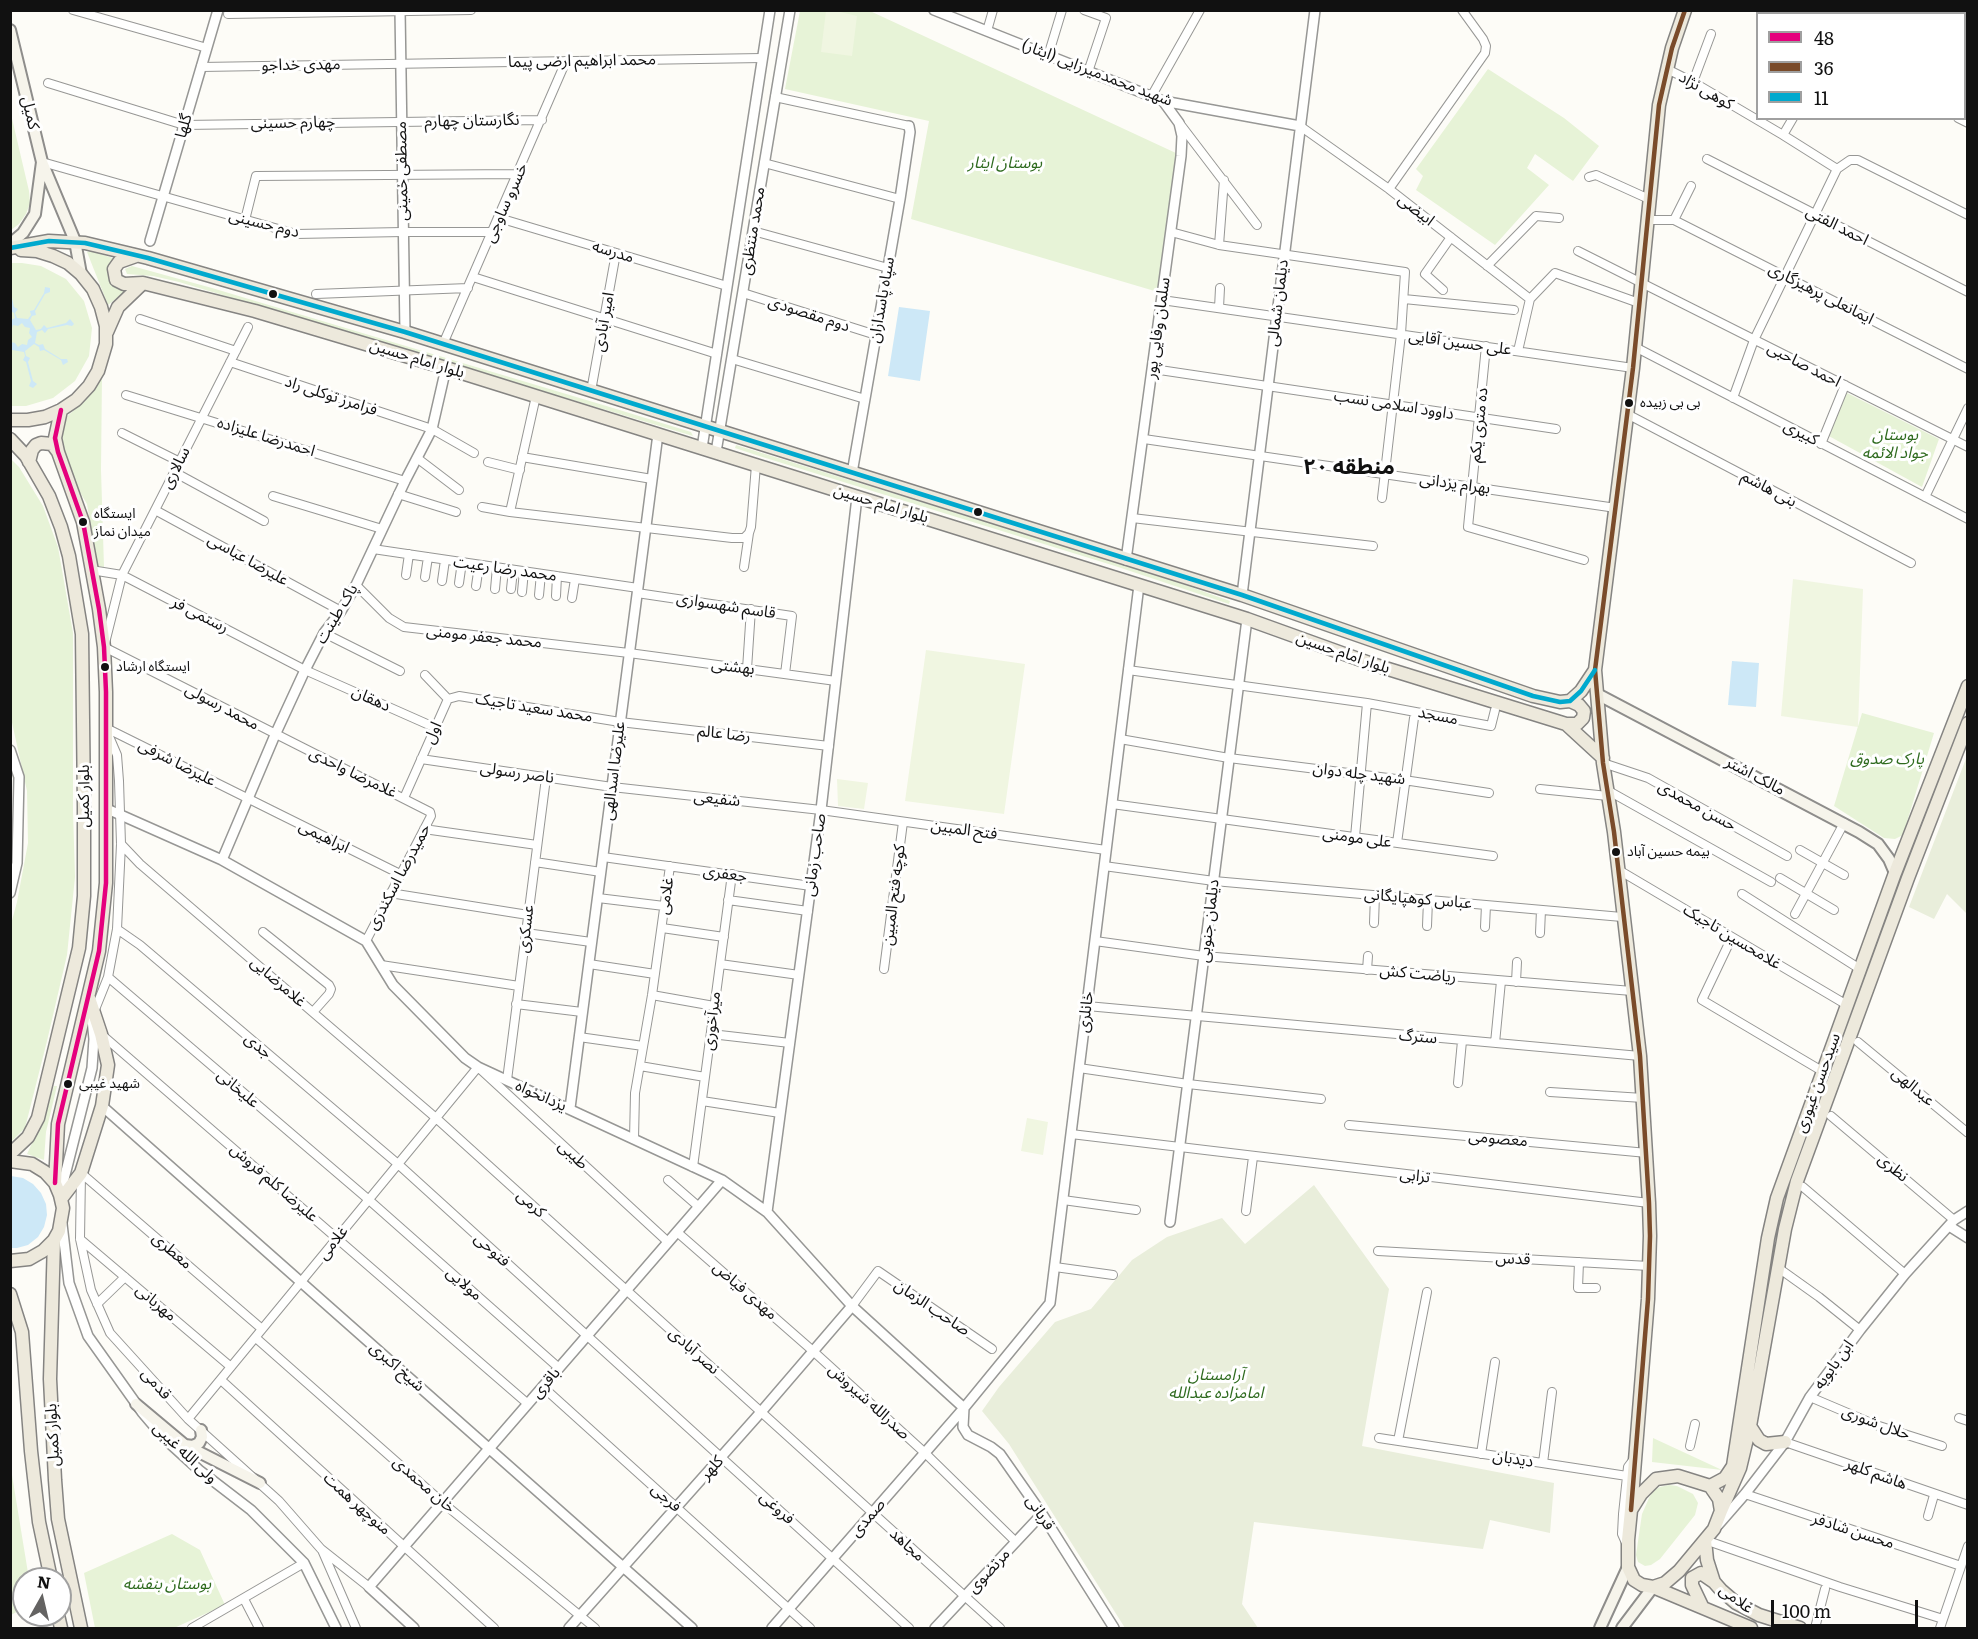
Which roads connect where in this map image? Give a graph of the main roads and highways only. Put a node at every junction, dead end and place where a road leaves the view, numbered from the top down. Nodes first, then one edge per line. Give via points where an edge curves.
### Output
1 (1685, 10) edge
2 (10, 30) edge
3 (42, 162) junction
4 (75, 241) junction
5 (10, 244) edge
6 (10, 249) edge
7 (137, 255) junction
8 (81, 274) junction
9 (143, 283) junction
10 (106, 335) junction
11 (61, 410) junction
12 (10, 420) edge
13 (10, 439) edge
14 (58, 452) junction
15 (29, 462) junction
16 (1595, 670) junction
17 (1968, 686) edge
18 (1599, 695) junction
19 (1570, 701) junction
20 (1968, 723) edge
21 (1566, 724) junction
22 (1603, 760) junction
23 (1895, 873) junction
24 (89, 996) junction
25 (10, 1154) edge
26 (10, 1161) edge
27 (59, 1193) junction
28 (54, 1240) junction
29 (10, 1261) edge
30 (10, 1294) edge
31 (136, 1404) road end
32 (1742, 1411) junction
33 (1750, 1426) junction
34 (201, 1430) road end
35 (1785, 1442) road end
36 (185, 1445) junction
37 (260, 1484) road end
38 (1710, 1486) junction
39 (1631, 1510) junction
40 (1721, 1511) junction
41 (1705, 1540) junction
42 (48, 1567) edge
43 (1628, 1568) junction
44 (1714, 1582) junction
45 (1653, 1587) junction
46 (1702, 1606) junction
47 (81, 1629) edge
48 (1600, 1629) edge
49 (1622, 1629) edge
50 (1751, 1629) edge
51 (1800, 1629) edge

1 - 16 main road via 1659,105 1633,368
2 - 3 main road, کمیل
3 - 4 main road, کمیل
3 - 5 main road, کمیل via 35,214
4 - 6 main road, بلوار امام حسین via 38,242
4 - 7 main road, بلوار امام حسین
4 - 8 main road, کمیل
6 - 8 main road via 45,253
7 - 9 main road, بلوار امام حسین via 120,262 114,274 124,284
7 - 19 main road, بلوار امام حسین via 405,332 1242,595 1533,696
8 - 10 main road via 98,298
9 - 10 main road via 118,307
9 - 21 main road, بلوار امام حسین via 255,311 446,368 1247,619 1372,664
10 - 11 main road via 102,362 94,379 83,394
11 - 12 main road via 37,419
11 - 14 main road, بلوار کمیل via 55,438
13 - 15 main road, بلوار کمیل
14 - 15 main road via 52,444 41,443 32,450
14 - 24 main road, بلوار کمیل via 83,522 104,647 106,883 99,951
15 - 25 main road, بلوار کمیل via 61,527 82,634 84,896 79,948 38,1118 28,1137
16 - 18 main road
16 - 19 main road
17 - 23 main road, سیدحسن غیوری
18 - 22 main road
18 - 23 main road, مالک اشتر via 1844,823 1878,844
19 - 21 main road via 1580,705 1584,718 1577,724
20 - 33 main road, سیدحسن غیوری via 1802,1166 1777,1267
21 - 22 main road, بلوار امام حسین
22 - 39 main road via 1640,1056 1649,1203 1649,1266
23 - 32 main road, سیدحسن غیوری via 1777,1198
24 - 27 main road, بلوار کمیل via 58,1124
24 - 27 main road via 108,1065 102,1106 81,1173
26 - 27 main road via 32,1164 45,1172
27 - 28 main road, بلوار کمیل via 62,1221
28 - 29 main road via 29,1258
28 - 47 main road, بلوار کمیل via 50,1379 55,1480 58,1520
30 - 42 main road, بلوار کمیل via 22,1332 31,1451
31 - 36 main road
32 - 33 main road
32 - 38 main road, سیدحسن غیوری via 1733,1466 1725,1478
33 - 35 main road via 1758,1440 1766,1444
33 - 40 main road, سیدحسن غیوری via 1740,1468
34 - 36 main road via 199,1443
36 - 37 main road
38 - 39 main road via 1678,1476 1656,1479
38 - 40 main road via 1719,1499
39 - 43 main road
40 - 41 main road
41 - 44 main road, غلامی
41 - 45 main road via 1679,1571
43 - 45 main road via 1634,1580
43 - 48 main road
44 - 46 main road via 1701,1574 1692,1578
44 - 51 main road, غلامی via 1736,1603
45 - 46 main road, غلامی
45 - 49 main road
46 - 50 main road, غلامی

